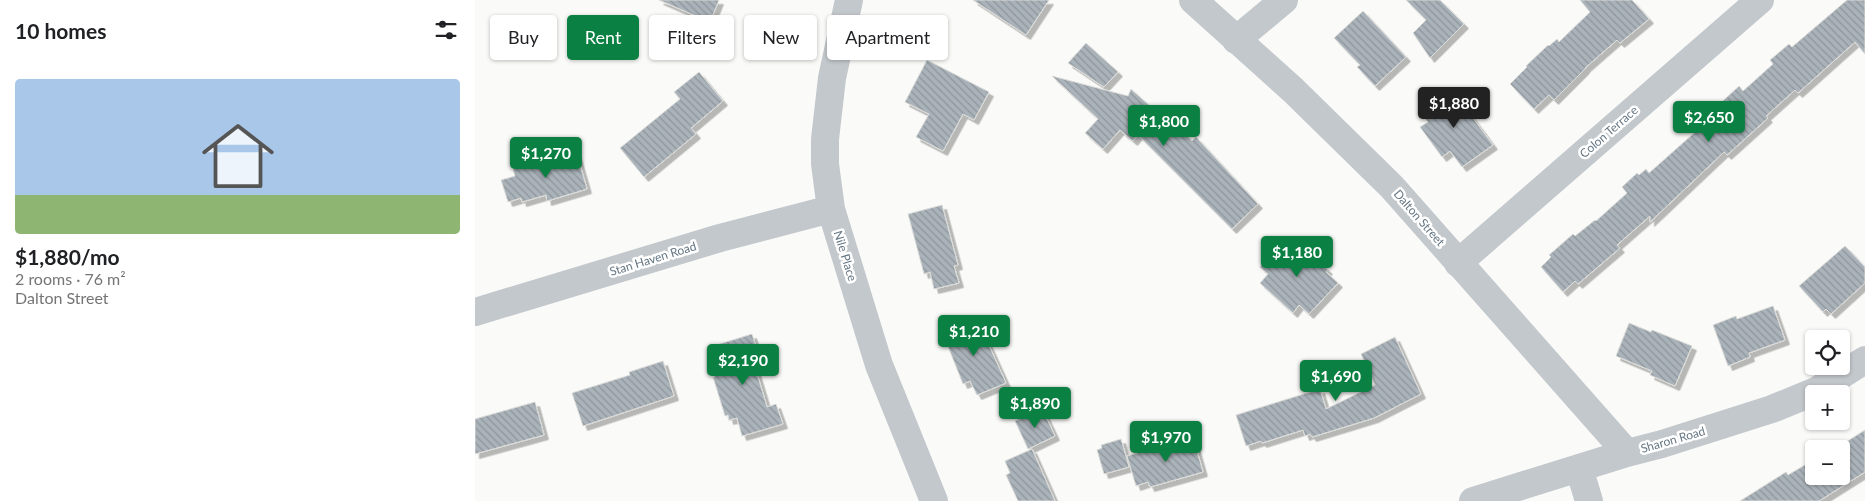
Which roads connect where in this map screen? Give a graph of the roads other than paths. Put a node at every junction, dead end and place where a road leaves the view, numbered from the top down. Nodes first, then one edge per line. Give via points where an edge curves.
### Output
1 (849, 0) edge
2 (1193, 0) edge
3 (1284, 0) edge
4 (1760, 0) edge
5 (1236, 40) junction
6 (831, 209) junction
7 (1458, 264) junction
8 (475, 312) edge
9 (1865, 360) edge
10 (1627, 453) junction
11 (1579, 468) junction
12 (934, 501) edge
13 (1473, 501) edge
14 (1589, 501) edge

1 - 6 street, Nile Place via 832,78 825,138
2 - 5 street, Dalton Street
3 - 5 street
4 - 7 street, Colon Terrace
5 - 7 street, Dalton Street via 1293,90 1392,187
6 - 8 street, Stan Haven Road via 720,238
6 - 12 street, Nile Place via 879,365
7 - 10 street, Dalton Street
9 - 10 street, Sharon Road via 1816,391 1772,409
10 - 11 street, Sharon Road
11 - 13 street, Sharon Road
11 - 14 street

